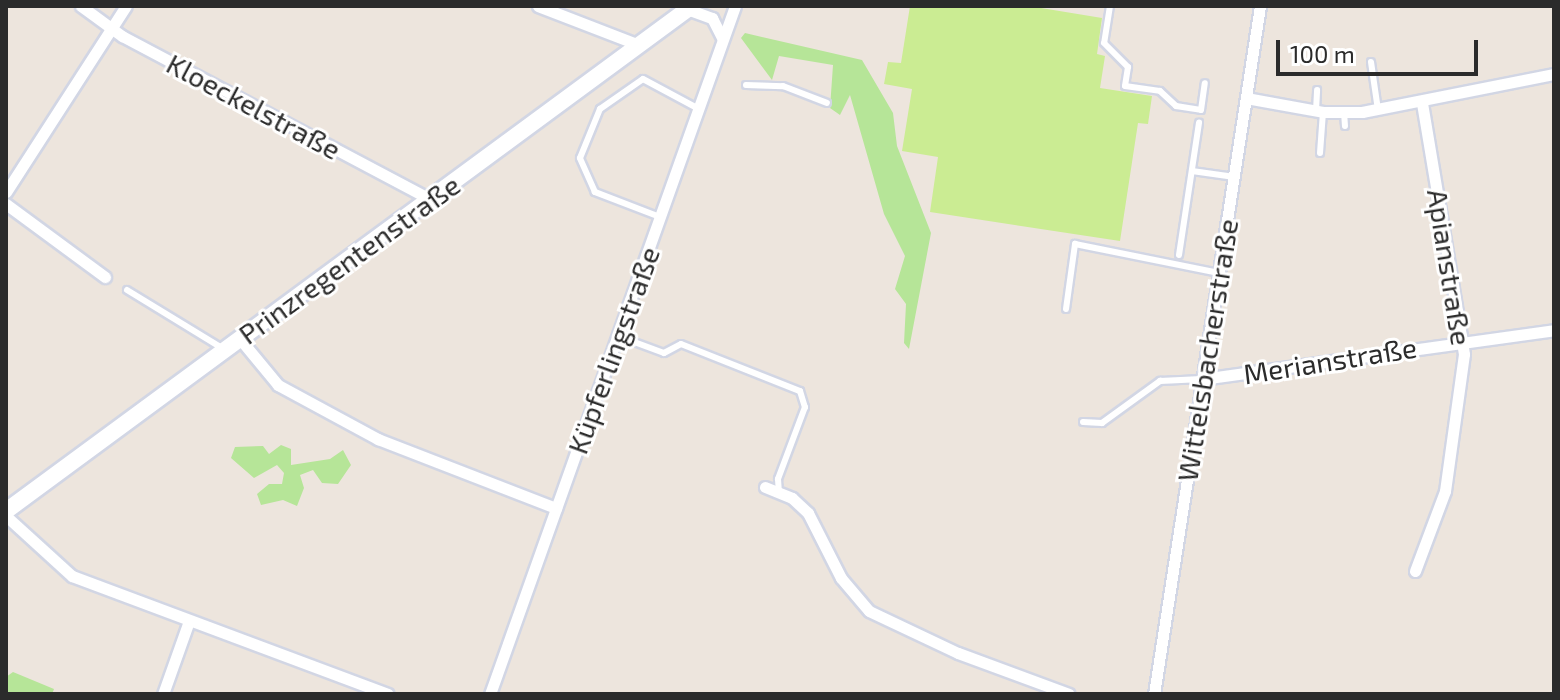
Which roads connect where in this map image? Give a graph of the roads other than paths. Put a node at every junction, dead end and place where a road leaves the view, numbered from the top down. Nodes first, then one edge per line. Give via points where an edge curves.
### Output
1 (81, 6) edge
2 (126, 6) edge
3 (538, 6) edge
4 (735, 6) edge
5 (1110, 6) edge
6 (1260, 6) edge
7 (690, 8) edge
8 (112, 30) junction
9 (722, 43) junction
10 (639, 45) junction
11 (1371, 62) dead end
12 (1554, 74) edge
13 (1205, 83) dead end
14 (746, 85) dead end
15 (1317, 90) dead end
16 (1246, 98) junction
17 (827, 103) dead end
18 (1422, 103) junction
19 (699, 109) junction
20 (1378, 110) junction
21 (1319, 112) junction
22 (1344, 112) junction
23 (1199, 123) dead end
24 (1345, 126) dead end
25 (1320, 153) dead end
26 (1192, 171) junction
27 (1235, 177) junction
28 (6, 192) edge
29 (430, 199) junction
30 (6, 204) edge
31 (661, 218) junction
32 (1179, 255) dead end
33 (1219, 273) junction
34 (105, 277) dead end
35 (127, 290) dead end
36 (1066, 309) dead end
37 (1554, 330) edge
38 (618, 336) junction
39 (240, 339) junction
40 (1464, 341) junction
41 (224, 351) junction
42 (1202, 379) junction
43 (1083, 422) dead end
44 (765, 487) dead end
45 (779, 492) junction
46 (556, 508) junction
47 (6, 513) edge
48 (1415, 571) dead end
49 (189, 621) junction
50 (163, 694) edge
51 (388, 694) edge
52 (490, 694) edge
53 (1069, 694) edge
54 (1154, 694) edge

1 - 8 street, Kloeckelstraße
2 - 8 street
3 - 10 street
4 - 9 street, Küpferlingstraße
5 - 13 lane via 1104,43 1128,67 1125,86 1160,91 1176,106 1201,110
6 - 16 street, Wittelsbacherstraße
7 - 9 street via 716,21
7 - 10 main road, Prinzregentenstraße
8 - 28 street
8 - 29 street, Kloeckelstraße
9 - 19 street, Küpferlingstraße
10 - 29 main road, Prinzregentenstraße
11 - 20 lane
12 - 18 street
14 - 17 lane via 783,86
15 - 21 lane
16 - 21 street
16 - 27 street, Wittelsbacherstraße
18 - 20 street
18 - 40 street, Apianstraße
19 - 31 street, Küpferlingstraße
19 - 31 lane via 643,79 600,109 580,158 595,192
20 - 22 street
21 - 22 street
21 - 25 lane
22 - 24 lane
23 - 26 lane
26 - 27 lane
26 - 32 lane
27 - 33 street, Wittelsbacherstraße
29 - 39 main road, Prinzregentenstraße
30 - 34 street
31 - 38 street, Küpferlingstraße
33 - 36 lane via 1075,244
33 - 42 street, Wittelsbacherstraße
35 - 41 lane via 214,339
37 - 40 street, Merianstraße
38 - 45 lane via 664,353 681,344 800,391 805,407 778,479
38 - 46 street, Küpferlingstraße
39 - 41 main road, Prinzregentenstraße
39 - 46 street via 278,385 378,439
40 - 42 street, Merianstraße
40 - 48 street, Apianstraße via 1458,423 1445,491
41 - 47 main road, Prinzregentenstraße
42 - 43 lane via 1160,381 1102,423
42 - 54 street, Wittelsbacherstraße
44 - 45 street
45 - 53 street via 808,513 841,578 869,611 958,653
46 - 52 street, Küpferlingstraße
47 - 49 street via 72,576
49 - 50 street
49 - 51 street

